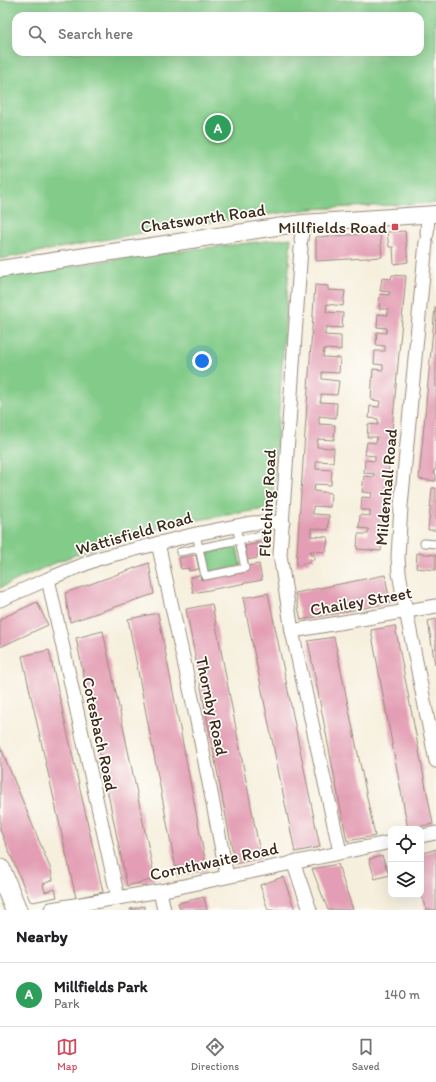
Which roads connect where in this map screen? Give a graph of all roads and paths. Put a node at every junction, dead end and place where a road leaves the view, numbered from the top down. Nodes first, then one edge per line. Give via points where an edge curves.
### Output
1 (432, 214) edge
2 (303, 223) junction
3 (0, 269) edge
4 (283, 522) junction
5 (236, 526) junction
6 (196, 534) junction
7 (258, 536) dead end
8 (239, 540) junction
9 (158, 543) junction
10 (424, 543) dead end
11 (436, 544) edge
12 (200, 548) junction
13 (180, 552) dead end
14 (48, 579) junction
15 (0, 600) edge
16 (436, 606) edge
17 (406, 611) junction
18 (292, 631) junction
19 (436, 761) edge
20 (436, 833) edge
21 (424, 835) edge
22 (388, 843) edge
23 (340, 852) junction
24 (293, 862) junction
25 (0, 870) edge
26 (227, 876) junction
27 (160, 891) junction
28 (118, 898) junction
29 (47, 909) edge
30 (16, 910) edge
31 (164, 910) edge
32 (310, 910) edge

1 - 2 street, Chatsworth Road
1 - 17 street, Mildenhall Road via 426,238 398,557
2 - 3 street, Chatsworth Road
2 - 4 street, Fletching Road
4 - 5 street, Wattisfield Road
4 - 18 street, Fletching Road via 280,555
5 - 6 street, Wattisfield Road
5 - 8 lane
6 - 9 street, Wattisfield Road
6 - 12 lane
7 - 8 lane
8 - 12 lane
8 - 12 lane via 245,568 205,576
9 - 14 street, Wattisfield Road via 100,558
9 - 26 street, Thornby Road via 197,721
10 - 11 lane
12 - 13 lane
14 - 15 street, Wattisfield Road
14 - 28 street, Cotesbach Road
16 - 17 street, Chailey Street
17 - 18 street, Chailey Street
17 - 19 street, Mildenhall Road
18 - 23 street, Fletching Road
20 - 21 street
22 - 23 street, Cornthwaite Road
23 - 24 street, Cornthwaite Road
24 - 26 street, Cornthwaite Road
24 - 32 street
25 - 30 main road
26 - 27 street, Cornthwaite Road
27 - 28 street, Cornthwaite Road
27 - 31 street
28 - 29 street, Cornthwaite Road

